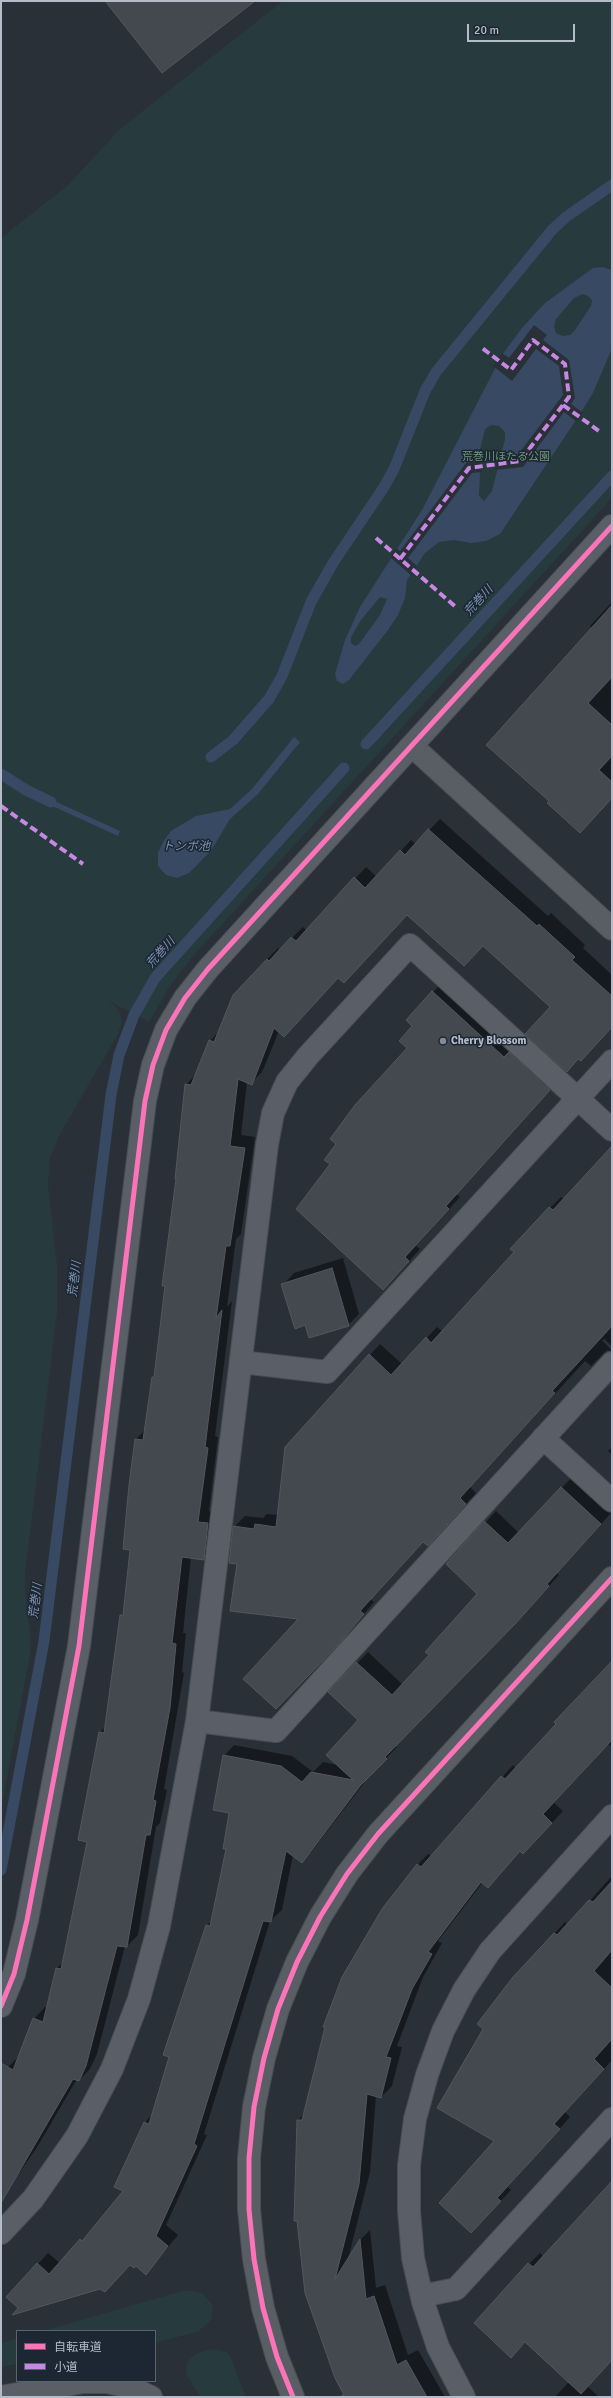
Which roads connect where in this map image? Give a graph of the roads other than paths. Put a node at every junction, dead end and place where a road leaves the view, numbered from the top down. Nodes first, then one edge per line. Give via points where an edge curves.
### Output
1 (612, 526) edge
2 (412, 746) junction
3 (612, 929) edge
4 (612, 1061) edge
5 (577, 1099) junction
6 (612, 1130) edge
7 (241, 1362) junction
8 (612, 1363) edge
9 (543, 1438) junction
10 (612, 1501) edge
11 (612, 1578) edge
12 (197, 1721) junction
13 (612, 1816) edge
14 (1, 2006) edge
15 (612, 2119) edge
16 (1, 2233) edge
17 (422, 2296) junction
18 (1, 2397) edge
19 (151, 2397) edge
20 (293, 2397) edge
21 (464, 2397) edge

1 - 2 street
2 - 3 street
2 - 14 street via 184,998 166,1030 153,1065 145,1101 79,1646 27,1920 14,1974
4 - 5 street
5 - 6 street
5 - 7 street via 327,1372
5 - 7 street via 410,945 304,1061 287,1082 273,1112
7 - 12 street
8 - 9 street
9 - 10 street
9 - 12 street via 276,1731
11 - 20 street via 378,1834 347,1874 320,1917 297,1962 281,2002 264,2058 254,2107 249,2208 254,2259 263,2308 277,2357
12 - 16 street via 159,1926 140,1999 112,2070 77,2136 33,2199
13 - 17 street via 490,1951 464,1990 443,2031 415,2119 409,2165 408,2212 413,2258
15 - 17 street via 456,2289
17 - 21 street via 438,2346
18 - 19 street via 83,2382 107,2382 130,2387

